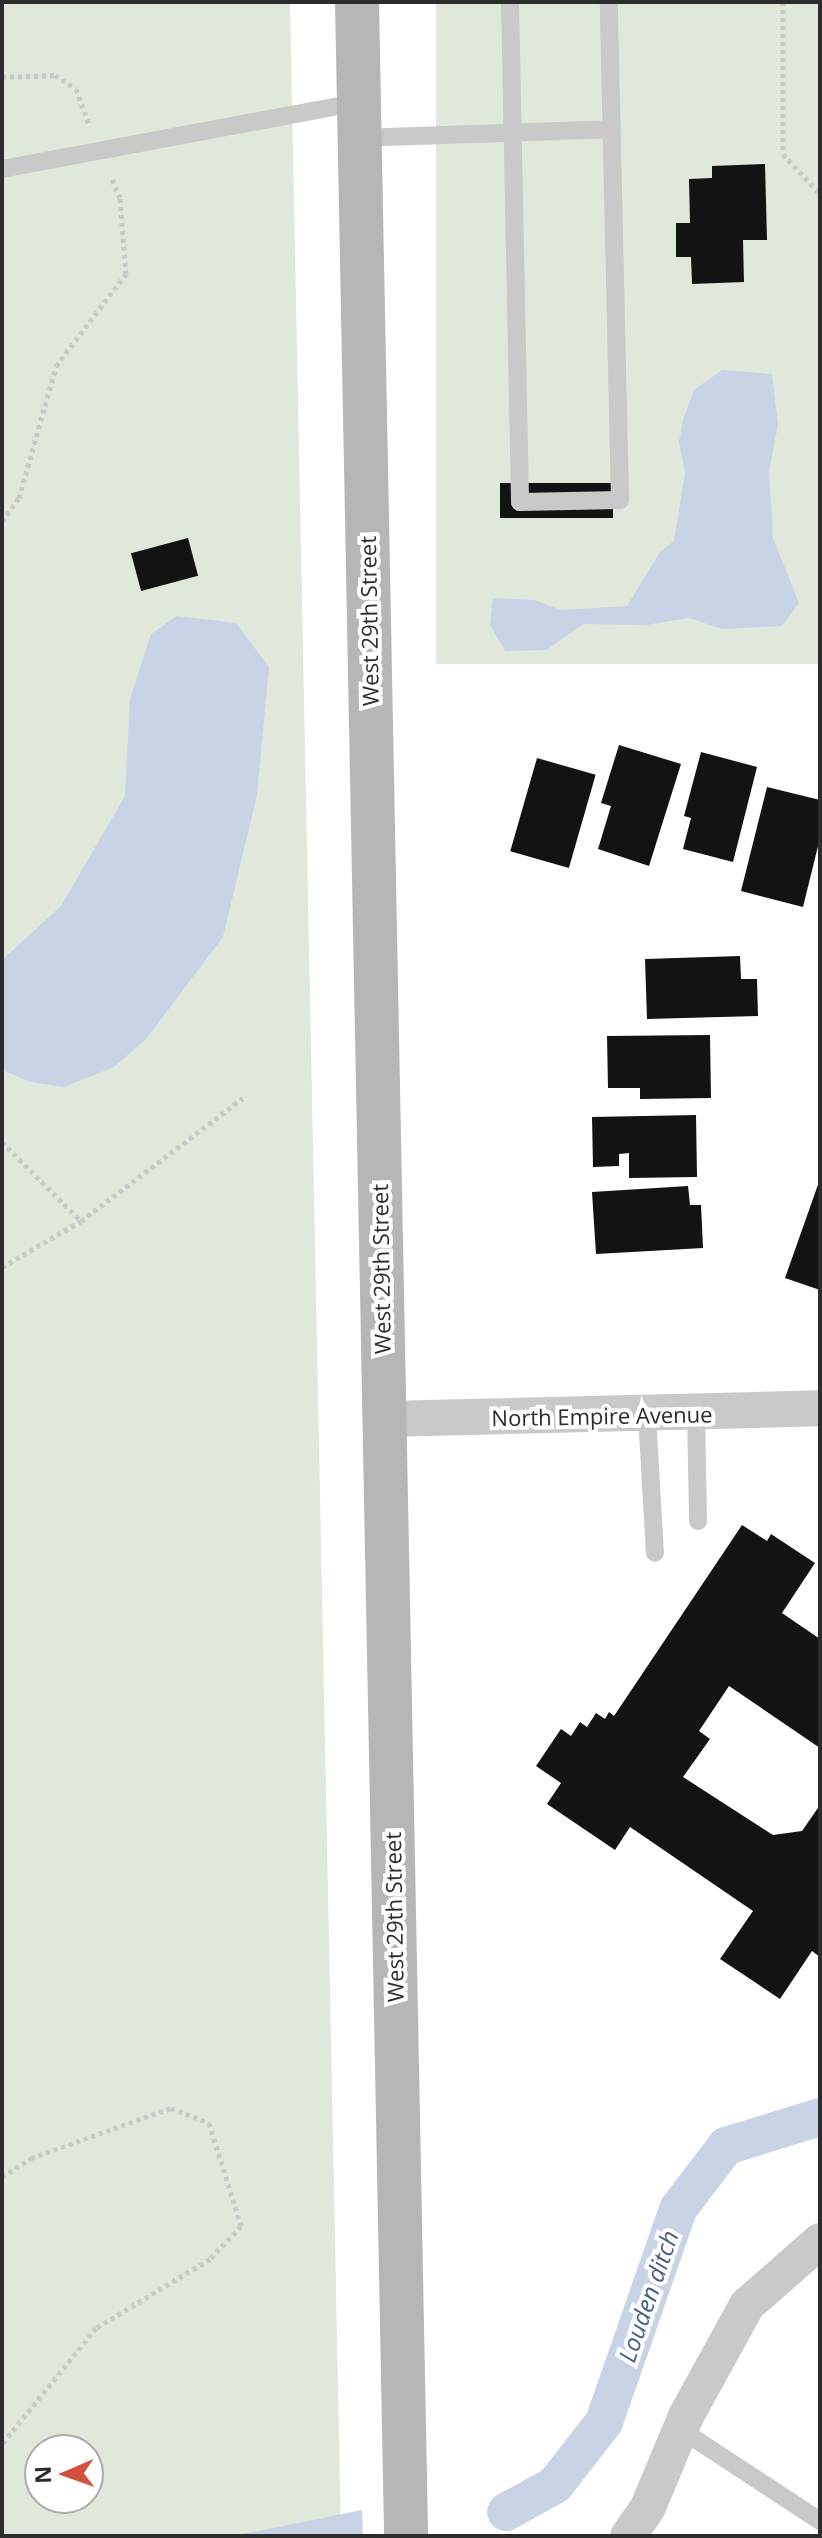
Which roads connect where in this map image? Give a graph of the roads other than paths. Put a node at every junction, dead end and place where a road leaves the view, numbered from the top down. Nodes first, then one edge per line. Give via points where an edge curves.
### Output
1 (357, 2) edge
2 (510, 2) edge
3 (609, 2) edge
4 (359, 120) junction
5 (611, 129) junction
6 (513, 132) junction
7 (2, 169) edge
8 (820, 1408) edge
9 (696, 1414) junction
10 (647, 1415) junction
11 (384, 1419) junction
12 (698, 1521) dead end
13 (655, 1553) dead end
14 (820, 2241) edge
15 (680, 2429) junction
16 (820, 2521) edge
17 (406, 2536) edge
18 (628, 2536) edge

1 - 4 main road, West 29th Street
2 - 6 lane
3 - 5 lane
4 - 6 lane
4 - 7 lane
4 - 11 main road, West 29th Street
5 - 6 lane
5 - 6 lane via 620,500 520,502
8 - 9 street, North Empire Avenue
9 - 10 street, North Empire Avenue
9 - 12 lane
10 - 11 street, North Empire Avenue
10 - 13 lane
11 - 17 main road, West 29th Street
14 - 15 street via 747,2305
15 - 16 lane
15 - 18 street via 648,2507

